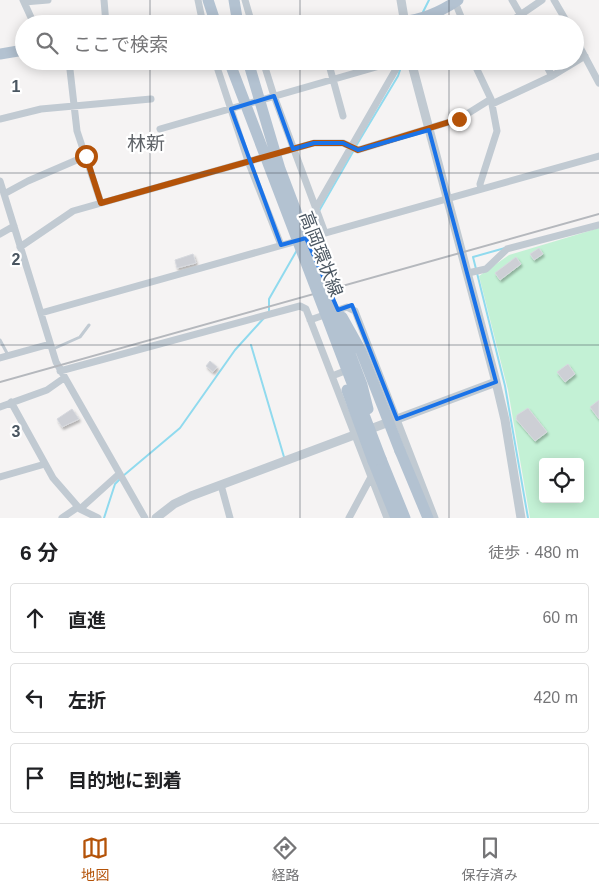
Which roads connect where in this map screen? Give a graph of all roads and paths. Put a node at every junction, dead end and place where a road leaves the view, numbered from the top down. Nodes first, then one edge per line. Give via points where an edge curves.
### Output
1 (48, 0) edge
2 (104, 0) edge
3 (198, 0) edge
4 (208, 0) edge
5 (234, 0) edge
6 (245, 0) edge
7 (401, 0) edge
8 (512, 0) edge
9 (542, 0) edge
10 (554, 0) edge
11 (23, 1) edge
12 (456, 1) edge
13 (521, 14) joint
14 (30, 15) edge
15 (105, 15) edge
16 (201, 15) edge
17 (213, 15) edge
18 (236, 15) edge
19 (249, 15) edge
20 (404, 15) edge
21 (432, 15) edge
22 (461, 15) edge
23 (563, 15) edge
24 (15, 52) edge
25 (0, 54) edge
26 (585, 56) edge
27 (71, 70) edge
28 (218, 70) edge
29 (232, 70) edge
30 (251, 70) edge
31 (267, 70) edge
32 (330, 70) edge
33 (367, 70) edge
34 (395, 70) edge
35 (413, 70) edge
36 (477, 70) edge
37 (549, 70) edge
38 (562, 70) edge
39 (552, 76) junction
40 (333, 80) junction
41 (599, 81) edge
42 (274, 96) junction
43 (151, 98) dead end
44 (492, 102) junction
45 (74, 107) junction
46 (231, 109) junction
47 (343, 116) dead end
48 (0, 119) edge
49 (160, 129) dead end
50 (429, 130) junction
51 (354, 148) junction
52 (293, 149) junction
53 (86, 156) junction
54 (599, 156) edge
55 (248, 162) junction
56 (0, 181) edge
57 (481, 188) junction
58 (3, 198) edge
59 (448, 198) junction
60 (101, 203) junction
61 (316, 208) junction
62 (599, 225) edge
63 (14, 226) junction
64 (325, 233) junction
65 (0, 234) edge
66 (281, 245) junction
67 (20, 247) junction
68 (468, 273) junction
69 (324, 285) junction
70 (41, 312) junction
71 (310, 320) junction
72 (89, 326) dead end
73 (0, 340) edge
74 (51, 347) junction
75 (8, 356) junction
76 (0, 358) edge
77 (374, 359) junction
78 (62, 374) junction
79 (332, 376) junction
80 (496, 382) junction
81 (11, 402) junction
82 (0, 406) edge
83 (397, 420) junction
84 (355, 435) junction
85 (377, 460) junction
86 (45, 464) junction
87 (119, 474) junction
88 (0, 477) edge
89 (372, 477) junction
90 (221, 485) junction
91 (79, 508) junction
92 (62, 518) edge
93 (98, 518) edge
94 (145, 518) edge
95 (156, 518) edge
96 (230, 518) edge
97 (349, 518) edge
98 (387, 518) edge
99 (396, 518) edge
100 (405, 518) edge
101 (428, 518) edge
102 (435, 518) edge
103 (521, 518) edge

1 - 11 street
2 - 15 street
3 - 16 street
4 - 17 main road
5 - 18 main road
6 - 19 street
7 - 20 street
8 - 13 street
9 - 13 street
10 - 23 street
11 - 14 street
12 - 21 main road
12 - 22 street
24 - 25 main road
26 - 41 street
27 - 45 street
28 - 46 street
29 - 85 main road, 高岡環状線, bridge
30 - 69 main road, 高岡環状線, bridge via 280,169
31 - 42 street
32 - 40 street
33 - 40 street
34 - 51 street
35 - 50 street
36 - 44 street
37 - 39 street
38 - 39 street
39 - 44 street
40 - 42 street
40 - 47 street
42 - 46 street
42 - 52 street
43 - 45 street
44 - 50 street
44 - 57 street via 497,131
45 - 48 street via 41,109
45 - 53 street via 77,132
46 - 49 street
46 - 55 street
50 - 51 street
50 - 59 street
51 - 52 street via 343,143 314,143
51 - 61 street
52 - 55 street
52 - 61 street
53 - 58 street
53 - 60 street
54 - 57 street
55 - 60 street
55 - 66 street
56 - 58 street
57 - 59 street
58 - 63 street
59 - 64 street
59 - 68 street
60 - 67 street via 72,211
61 - 64 street
62 - 68 street via 507,249 486,268
63 - 65 street
63 - 67 street
64 - 66 street
66 - 70 street
67 - 70 street
68 - 80 street
69 - 85 main road, 高岡環状線, bridge via 362,385
69 - 101 main road, bridge via 361,351
70 - 74 street
71 - 77 street via 352,308
71 - 78 street via 306,309 300,306
71 - 79 street
72 - 74 lane via 80,337
73 - 75 lane
74 - 75 street
74 - 78 street
75 - 76 street
77 - 79 street
77 - 83 street
78 - 81 street via 47,390
78 - 87 street
79 - 84 street
80 - 83 street
80 - 103 street
81 - 82 street
81 - 86 street
83 - 84 street
83 - 102 street
84 - 89 street
84 - 90 street
85 - 99 main road
85 - 100 main road, 高岡環状線
86 - 88 street
86 - 91 street
87 - 91 street
87 - 94 street
89 - 97 street
89 - 98 street
90 - 95 street via 174,504
90 - 96 street
91 - 92 street
91 - 93 street

